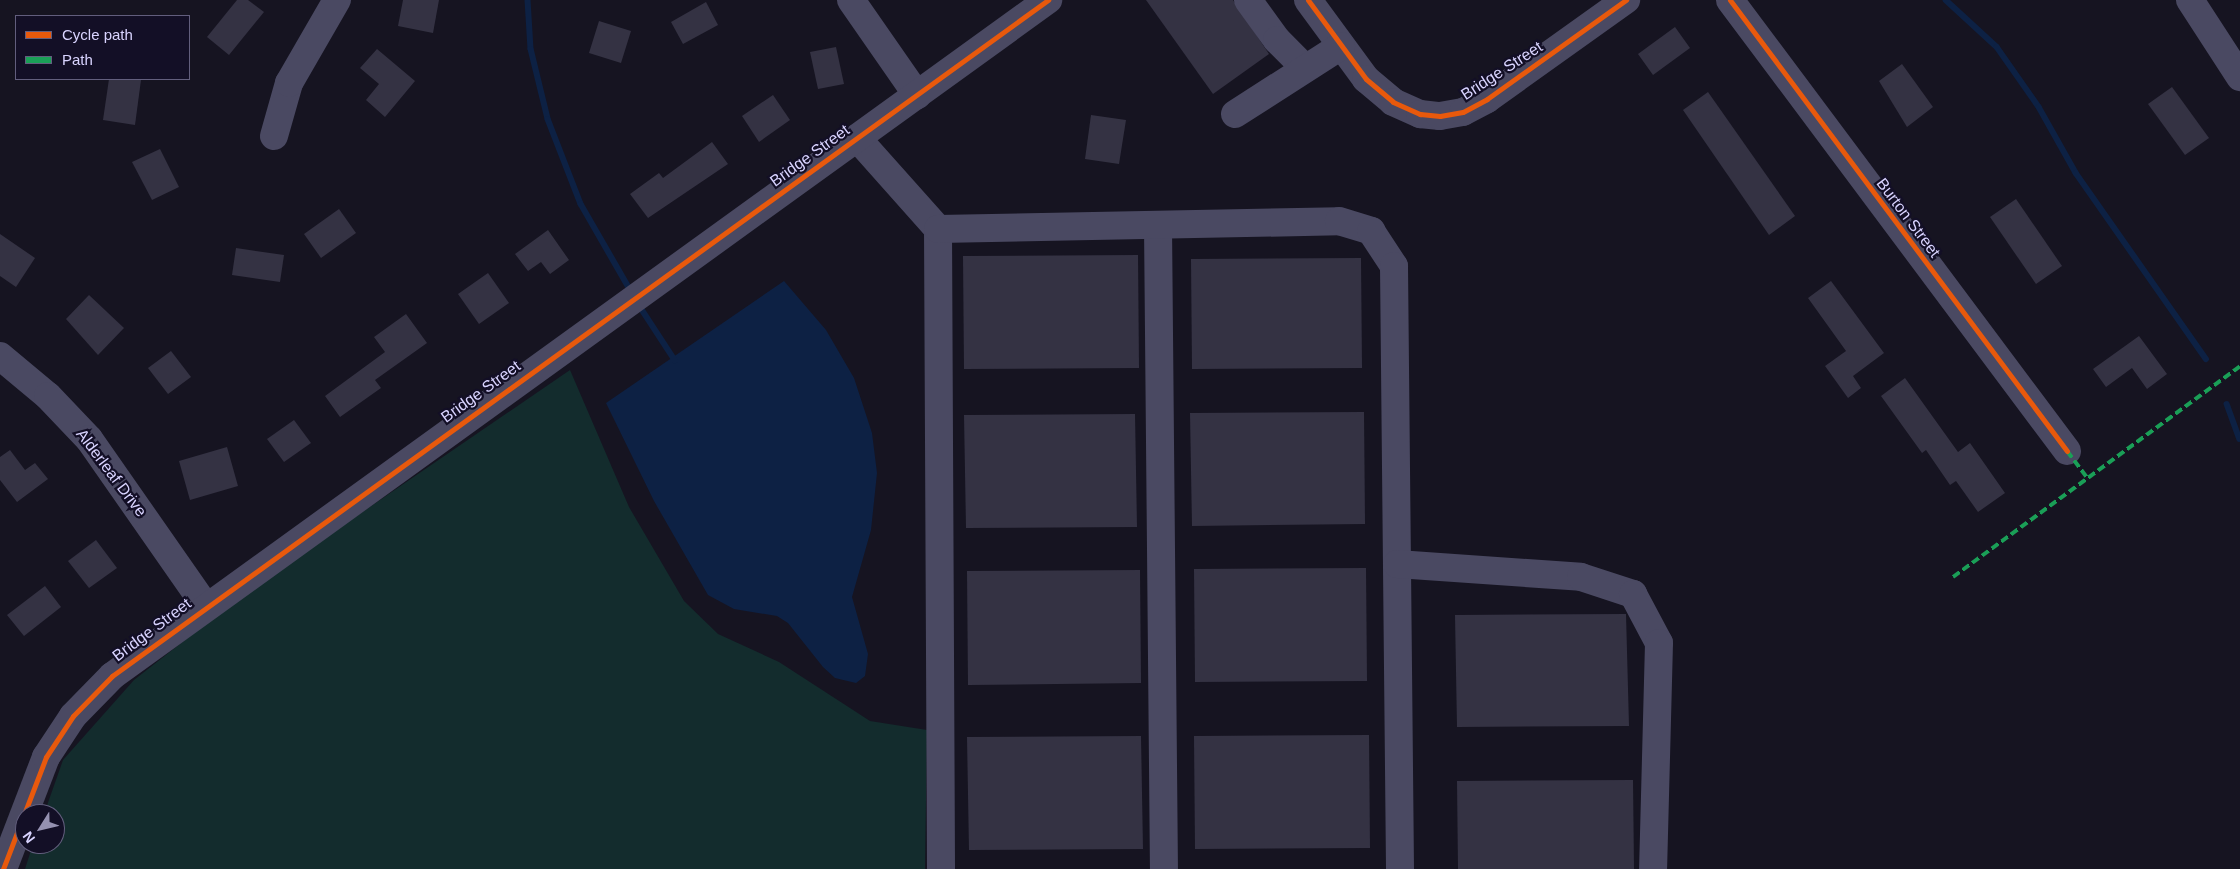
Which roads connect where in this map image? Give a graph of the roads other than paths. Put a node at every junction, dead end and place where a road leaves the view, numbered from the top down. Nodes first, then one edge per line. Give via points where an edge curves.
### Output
1 (337, 0) edge
2 (852, 0) edge
3 (1048, 0) edge
4 (1248, 0) edge
5 (1308, 0) edge
6 (1626, 0) edge
7 (1730, 0) edge
8 (2190, 0) edge
9 (1341, 46) junction
10 (1305, 68) junction
11 (2240, 77) edge
12 (916, 95) junction
13 (1235, 114) dead end
14 (274, 136) dead end
15 (857, 138) junction
16 (1158, 225) junction
17 (938, 229) junction
18 (0, 356) edge
19 (2067, 451) dead end
20 (1397, 564) junction
21 (206, 605) junction
22 (2, 869) edge
23 (941, 869) edge
24 (1164, 869) edge
25 (1400, 869) edge
26 (1653, 869) edge

1 - 14 street via 289,83
2 - 12 street
3 - 12 street, Bridge Street
4 - 10 street via 1277,40
5 - 9 street, Bridge Street
6 - 9 street, Bridge Street via 1487,99 1463,112 1440,116 1420,114 1393,102 1366,79
7 - 19 street, Burton Street
8 - 11 street
9 - 10 street
10 - 13 street
12 - 15 street, Bridge Street
15 - 17 street
15 - 21 street, Bridge Street
16 - 17 street
16 - 20 street via 1339,221 1372,231 1394,266
16 - 24 street
17 - 23 street
18 - 21 street, Alderleaf Drive via 48,396 89,439
20 - 25 street
20 - 26 street via 1581,577 1633,594 1660,643
21 - 22 street, Bridge Street via 112,676 73,716 46,757

